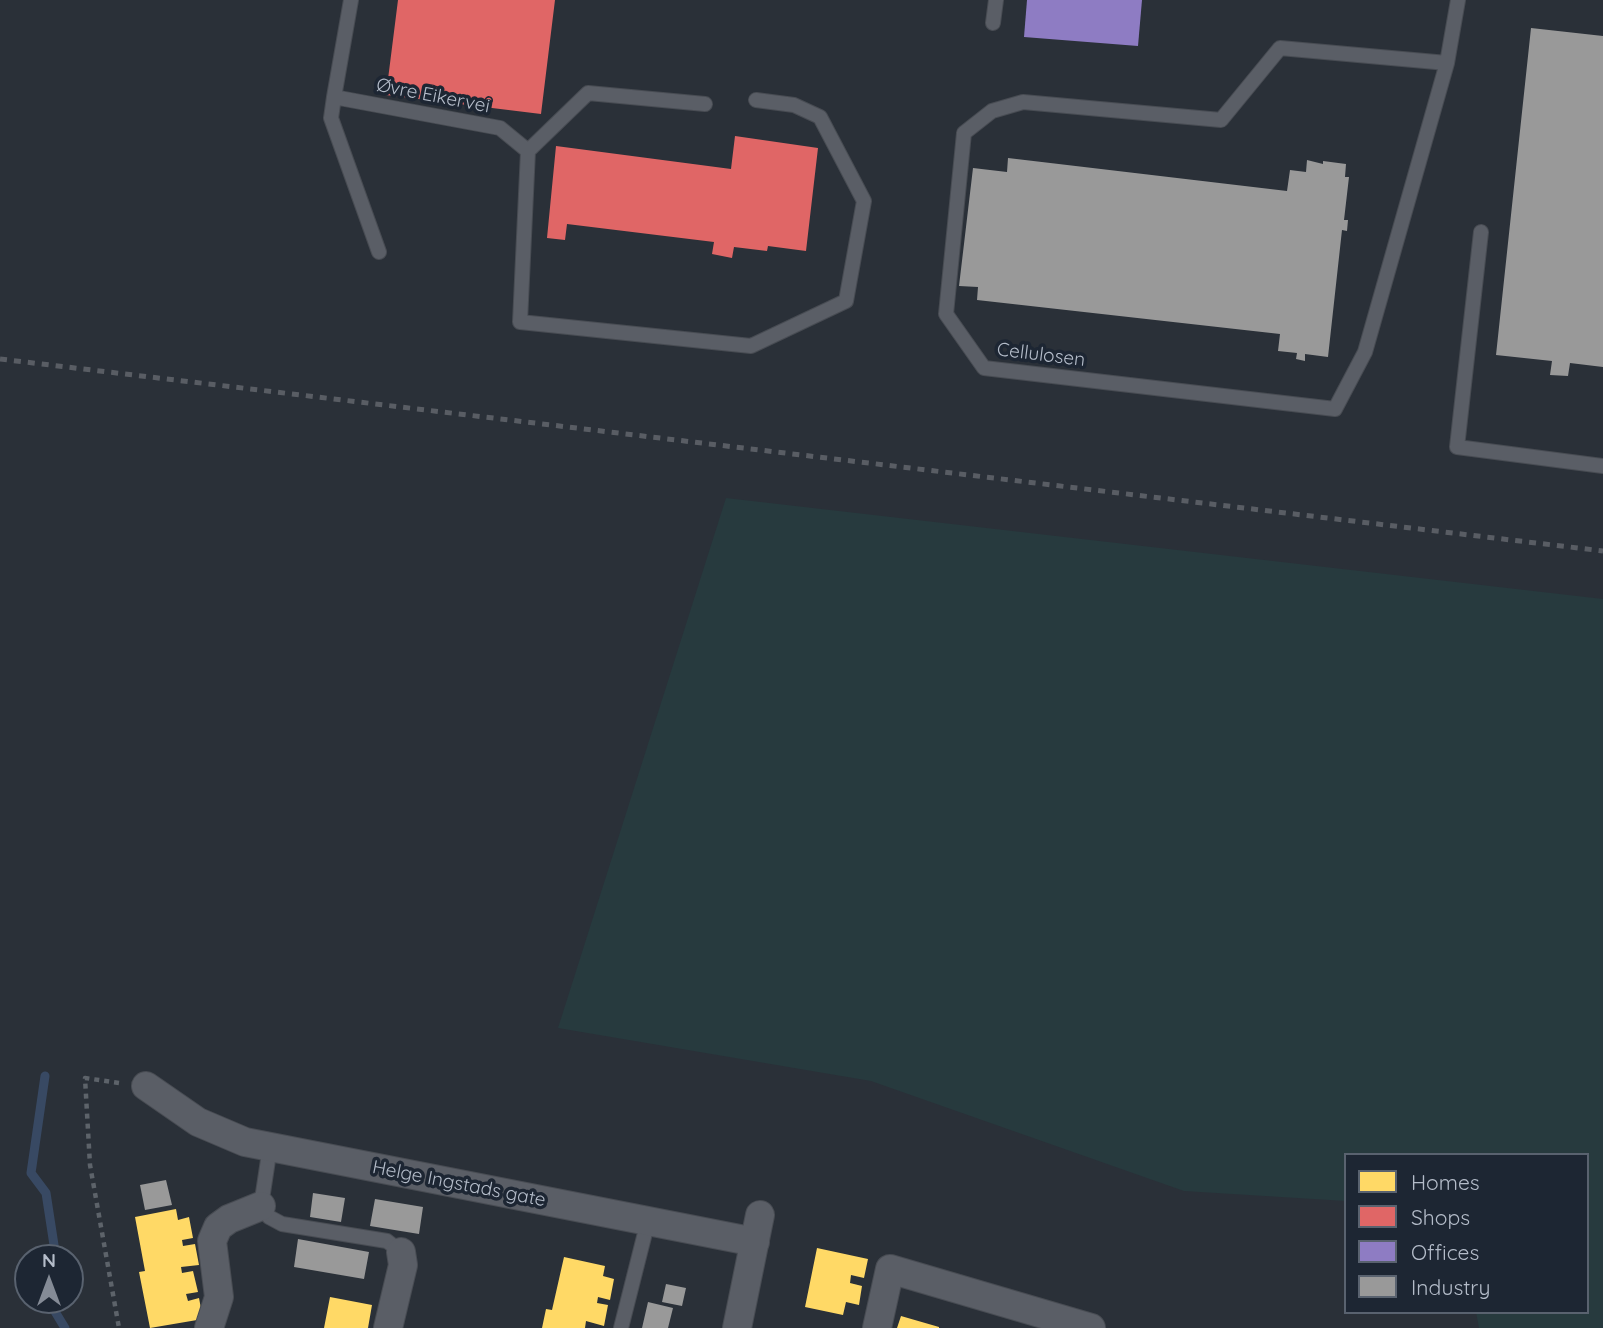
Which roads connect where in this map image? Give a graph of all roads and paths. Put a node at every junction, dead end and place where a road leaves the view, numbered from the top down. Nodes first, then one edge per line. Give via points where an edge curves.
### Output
1 (351, 0) edge
2 (996, 0) edge
3 (1458, 0) edge
4 (993, 23) dead end
5 (1447, 63) junction
6 (334, 97) junction
7 (756, 100) dead end
8 (705, 104) dead end
9 (528, 151) junction
10 (1481, 232) dead end
11 (379, 253) dead end
12 (1603, 466) edge
13 (146, 1086) joint
14 (270, 1147) junction
15 (261, 1206) junction
16 (648, 1221) junction
17 (401, 1252) joint
18 (119, 1328) edge
19 (209, 1328) edge
20 (388, 1328) edge
21 (621, 1328) edge
22 (737, 1328) edge
23 (877, 1328) edge
24 (1091, 1328) edge

1 - 6 lane
2 - 4 lane
3 - 5 lane, Cellulosen
5 - 5 lane, Cellulosen via 1365,352 1335,409 984,368 946,314 964,133 992,111 1023,102 1221,120 1280,48
6 - 9 lane, Øvre Eikervei via 500,128
6 - 11 lane via 331,118
7 - 9 lane via 794,105 820,117 864,201 846,301 751,346 520,322
8 - 9 lane via 588,93
10 - 12 lane via 1457,447
13 - 14 street, Helge Ingstads gate via 198,1122
13 - 18 path via 85,1078 90,1166
14 - 15 lane
14 - 16 street, Helge Ingstads gate
15 - 17 lane via 282,1224 387,1241
15 - 19 street via 229,1219 218,1227 212,1241 219,1297
16 - 21 lane
16 - 22 street, Helge Ingstads gate via 757,1228
17 - 20 street via 403,1265
23 - 24 street via 890,1269

